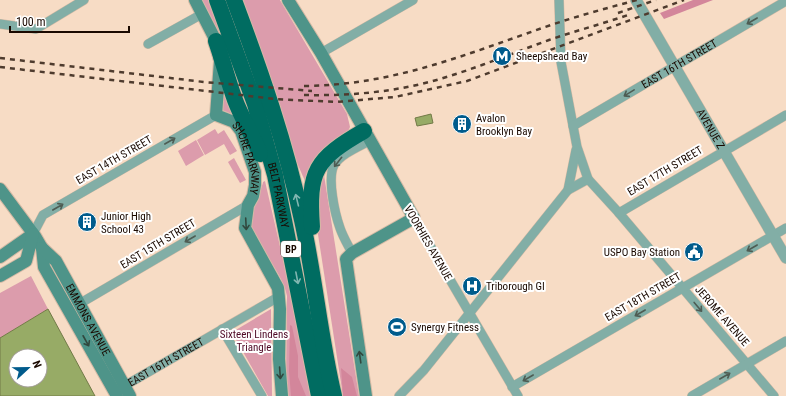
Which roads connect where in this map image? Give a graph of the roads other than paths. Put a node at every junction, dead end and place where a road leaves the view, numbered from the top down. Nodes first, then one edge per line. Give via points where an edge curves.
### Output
1 (84, 0) edge
2 (195, 0) edge
3 (217, 0) edge
4 (234, 0) edge
5 (288, 0) edge
6 (413, 0) edge
7 (559, 0) edge
8 (636, 0) edge
9 (786, 1) edge
10 (202, 14) junction
11 (0, 24) edge
12 (216, 41) junction
13 (148, 44) dead end
14 (321, 53) junction
15 (674, 66) junction
16 (216, 115) junction
17 (786, 115) edge
18 (234, 122) junction
19 (573, 126) junction
20 (254, 136) junction
21 (366, 136) junction
22 (577, 147) junction
23 (723, 150) junction
24 (588, 179) junction
25 (0, 189) edge
26 (568, 190) junction
27 (248, 205) junction
28 (619, 213) junction
29 (414, 218) junction
30 (786, 228) edge
31 (287, 229) junction
32 (33, 234) junction
33 (773, 236) junction
34 (42, 248) junction
35 (350, 255) junction
36 (0, 256) edge
37 (786, 258) edge
38 (0, 276) edge
39 (314, 279) junction
40 (683, 288) junction
41 (280, 296) junction
42 (79, 304) junction
43 (470, 314) junction
44 (222, 330) junction
45 (786, 341) edge
46 (747, 363) junction
47 (512, 387) junction
48 (121, 392) edge
49 (262, 396) edge
50 (282, 396) edge
51 (319, 396) edge
52 (334, 396) edge
53 (366, 396) edge
54 (399, 396) edge
55 (518, 396) edge
56 (692, 396) edge
57 (774, 396) edge

1 - 11 street via 36,29
2 - 10 main road, SHORE PARKWAY
3 - 31 highway, BELT PARKWAY / BP via 255,104
39 -> 4 highway, BELT PARKWAY / BP via 281,136
5 - 14 main road
6 - 14 street
7 - 19 street via 561,62
8 - 15 street, AVENUE Z
9 -> 15 street, EAST 16TH STREET
10 - 12 main road, SHORE PARKWAY
10 - 13 street
12 - 16 main road, SHORE PARKWAY via 220,61
12 - 20 highway via 236,101
14 - 21 main road
15 -> 19 street, EAST 16TH STREET
15 - 23 street, AVENUE Z
16 - 18 main road, SHORE PARKWAY
32 -> 16 street, EAST 14TH STREET via 43,216
17 - 23 street, EAST 17TH STREET
18 - 20 highway via 242,123
18 - 27 main road, SHORE PARKWAY via 240,131 255,172 253,196
19 - 22 street
20 - 31 highway
21 - 29 main road, VOORHIES AVENUE
21 -> 35 street via 339,159 332,176 331,186 337,218
21 - 39 highway via 329,153 319,166 312,184 310,200
22 - 24 street
22 - 26 street
23 - 28 street, EAST 17TH STREET
23 - 33 street, AVENUE Z
24 - 26 street
24 - 28 street, JEROME AVENUE
25 - 32 main road, EMMONS AVENUE
26 - 43 street
27 -> 41 main road, SHORE PARKWAY via 245,228 247,235 274,278
27 -> 42 street, EAST 15TH STREET
28 - 40 street, JEROME AVENUE
29 - 35 main road
29 - 43 street, VOORHIES AVENUE
30 - 33 street, EAST 18TH STREET
31 -> 51 highway, BELT PARKWAY / BP
32 - 34 main road, EMMONS AVENUE
32 - 36 main road
32 - 38 main road via 26,261
33 - 37 street, AVENUE Z
33 -> 40 street, EAST 18TH STREET
34 - 42 main road, EMMONS AVENUE via 56,261
34 -> 48 main road, EMMONS AVENUE via 44,267
53 -> 35 main road via 346,266
39 - 52 highway, BELT PARKWAY / BP
40 -> 46 street, JEROME AVENUE
40 -> 47 street, EAST 18TH STREET
41 - 44 street, EAST 16TH STREET
41 -> 50 main road, SHORE PARKWAY via 279,359
42 - 48 main road, EMMONS AVENUE
43 - 47 street, VOORHIES AVENUE
43 - 54 street
44 - 48 street, EAST 16TH STREET
44 - 49 street
45 - 46 street
56 -> 46 street
46 - 57 street, JEROME AVENUE
47 - 55 street, VOORHIES AVENUE

